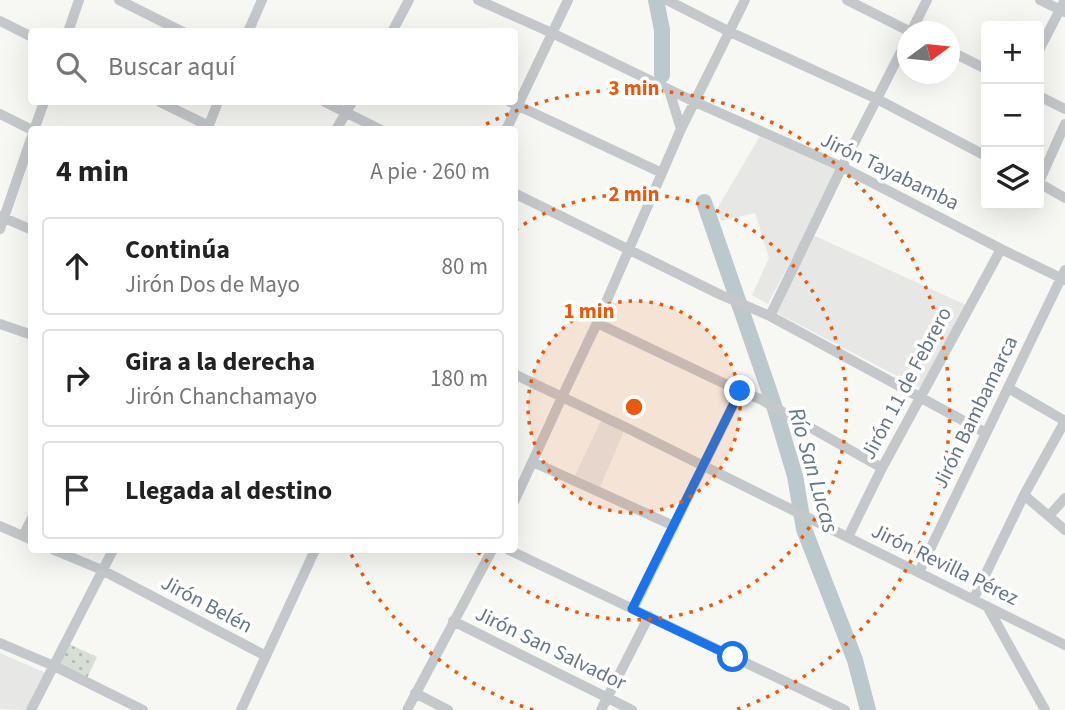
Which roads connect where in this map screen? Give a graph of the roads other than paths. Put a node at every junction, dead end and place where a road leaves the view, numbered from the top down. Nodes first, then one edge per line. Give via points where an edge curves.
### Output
1 (79, 0) edge
2 (120, 0) edge
3 (262, 0) edge
4 (409, 0) edge
5 (478, 0) edge
6 (568, 0) edge
7 (667, 0) edge
8 (745, 0) edge
9 (847, 0) edge
10 (927, 0) edge
11 (1040, 0) edge
12 (1063, 8) edge
13 (0, 20) edge
14 (916, 21) edge
15 (897, 24) edge
16 (69, 28) edge
17 (175, 28) edge
18 (250, 28) edge
19 (394, 28) edge
20 (730, 32) junction
21 (552, 33) junction
22 (28, 35) edge
23 (1044, 41) edge
24 (960, 56) edge
25 (897, 60) edge
26 (981, 66) edge
27 (668, 90) junction
28 (518, 96) edge
29 (1044, 98) edge
30 (877, 99) junction
31 (695, 102) junction
32 (43, 105) edge
33 (166, 105) edge
34 (217, 105) edge
35 (513, 105) edge
36 (518, 105) edge
37 (349, 107) edge
38 (1065, 109) edge
39 (0, 114) edge
40 (1065, 124) edge
41 (35, 126) edge
42 (204, 126) edge
43 (209, 126) edge
44 (338, 126) edge
45 (375, 126) edge
46 (507, 126) edge
47 (28, 128) edge
48 (681, 129) junction
49 (28, 147) edge
50 (981, 153) edge
51 (842, 167) junction
52 (1044, 171) edge
53 (662, 173) junction
54 (1044, 185) edge
55 (518, 195) edge
56 (1065, 198) edge
57 (1, 221) edge
58 (28, 229) edge
59 (628, 248) junction
60 (1001, 249) junction
61 (1064, 276) edge
62 (771, 316) junction
63 (597, 323) junction
64 (0, 324) edge
65 (28, 334) edge
66 (518, 376) edge
67 (1008, 388) junction
68 (740, 391) junction
69 (562, 397) junction
70 (920, 397) junction
71 (1065, 421) edge
72 (986, 433) junction
73 (533, 462) junction
74 (704, 466) junction
75 (882, 468) junction
76 (518, 494) edge
77 (1024, 495) junction
78 (1065, 498) edge
79 (1049, 516) junction
80 (0, 526) edge
81 (674, 527) junction
82 (1065, 530) edge
83 (848, 537) junction
84 (27, 538) edge
85 (61, 553) edge
86 (111, 553) edge
87 (314, 553) edge
88 (490, 553) edge
89 (515, 553) edge
90 (102, 570) junction
91 (919, 572) junction
92 (974, 598) junction
93 (987, 606) junction
94 (632, 609) junction
95 (649, 616) junction
96 (453, 621) junction
97 (0, 643) edge
98 (1065, 645) edge
99 (266, 656) junction
100 (54, 666) junction
101 (415, 693) junction
102 (607, 698) junction
103 (842, 709) edge
104 (31, 710) edge
105 (143, 710) edge
106 (240, 710) edge
107 (407, 710) edge
108 (448, 710) edge
109 (601, 710) edge
110 (632, 710) edge
111 (1045, 710) edge

1 - 16 street
2 - 17 street
3 - 18 street
4 - 19 street
5 - 21 street, Jirón Tayabamba
6 - 21 street
7 - 20 street
8 - 20 street
9 - 15 street
10 - 14 street
11 - 12 street
12 - 23 street
13 - 22 street
20 - 30 street
20 - 31 street
21 - 27 street, Jirón Tayabamba
21 - 28 street
24 - 26 street
25 - 30 street
27 - 31 street, Jirón Tayabamba
27 - 48 street
29 - 38 street
30 - 50 street
30 - 51 street
31 - 48 street
31 - 51 street, Jirón Tayabamba
32 - 41 street
33 - 42 street
34 - 43 street
35 - 46 street
36 - 53 street
37 - 44 street
37 - 45 street
39 - 47 street
40 - 52 street
48 - 53 street
49 - 57 street
51 - 60 street, Jirón Tayabamba
51 - 62 street
53 - 59 street
54 - 56 street
55 - 59 street
57 - 58 street
59 - 62 street
59 - 63 street
60 - 61 street, Jirón Tayabamba
60 - 70 street, Jirón 11 de Febrero
61 - 67 street, Jirón Bambamarca
62 - 70 street
63 - 68 street
63 - 69 street
64 - 65 street
66 - 69 street, Jirón Revilla Pérez
67 - 71 street
67 - 72 street, Jirón Bambamarca
68 - 74 street
68 - 75 street
69 - 73 street
69 - 74 street, Jirón Revilla Pérez
70 - 72 street
70 - 75 street, Jirón 11 de Febrero
71 - 77 street
72 - 91 street, Jirón Bambamarca
73 - 76 street
73 - 81 street
74 - 81 street
74 - 83 street, Jirón Revilla Pérez
75 - 83 street, Jirón 11 de Febrero
77 - 79 street
77 - 92 street
78 - 79 street
79 - 82 street
80 - 84 street
81 - 94 street
83 - 91 street, Jirón Revilla Pérez
85 - 90 street, Jirón Belén
86 - 90 street
87 - 99 street
88 - 96 street
89 - 94 street
90 - 99 street, Jirón Belén
90 - 100 street
91 - 92 street, Jirón Revilla Pérez
92 - 93 street, Jirón Revilla Pérez
93 - 98 street, Jirón Revilla Pérez
93 - 111 street
94 - 95 street
95 - 102 street
95 - 103 street
96 - 101 street
96 - 102 street, Jirón San Salvador
97 - 100 street
99 - 106 street
100 - 104 street
100 - 105 street
101 - 107 street
101 - 108 street
102 - 109 street
102 - 110 street, Jirón San Salvador

